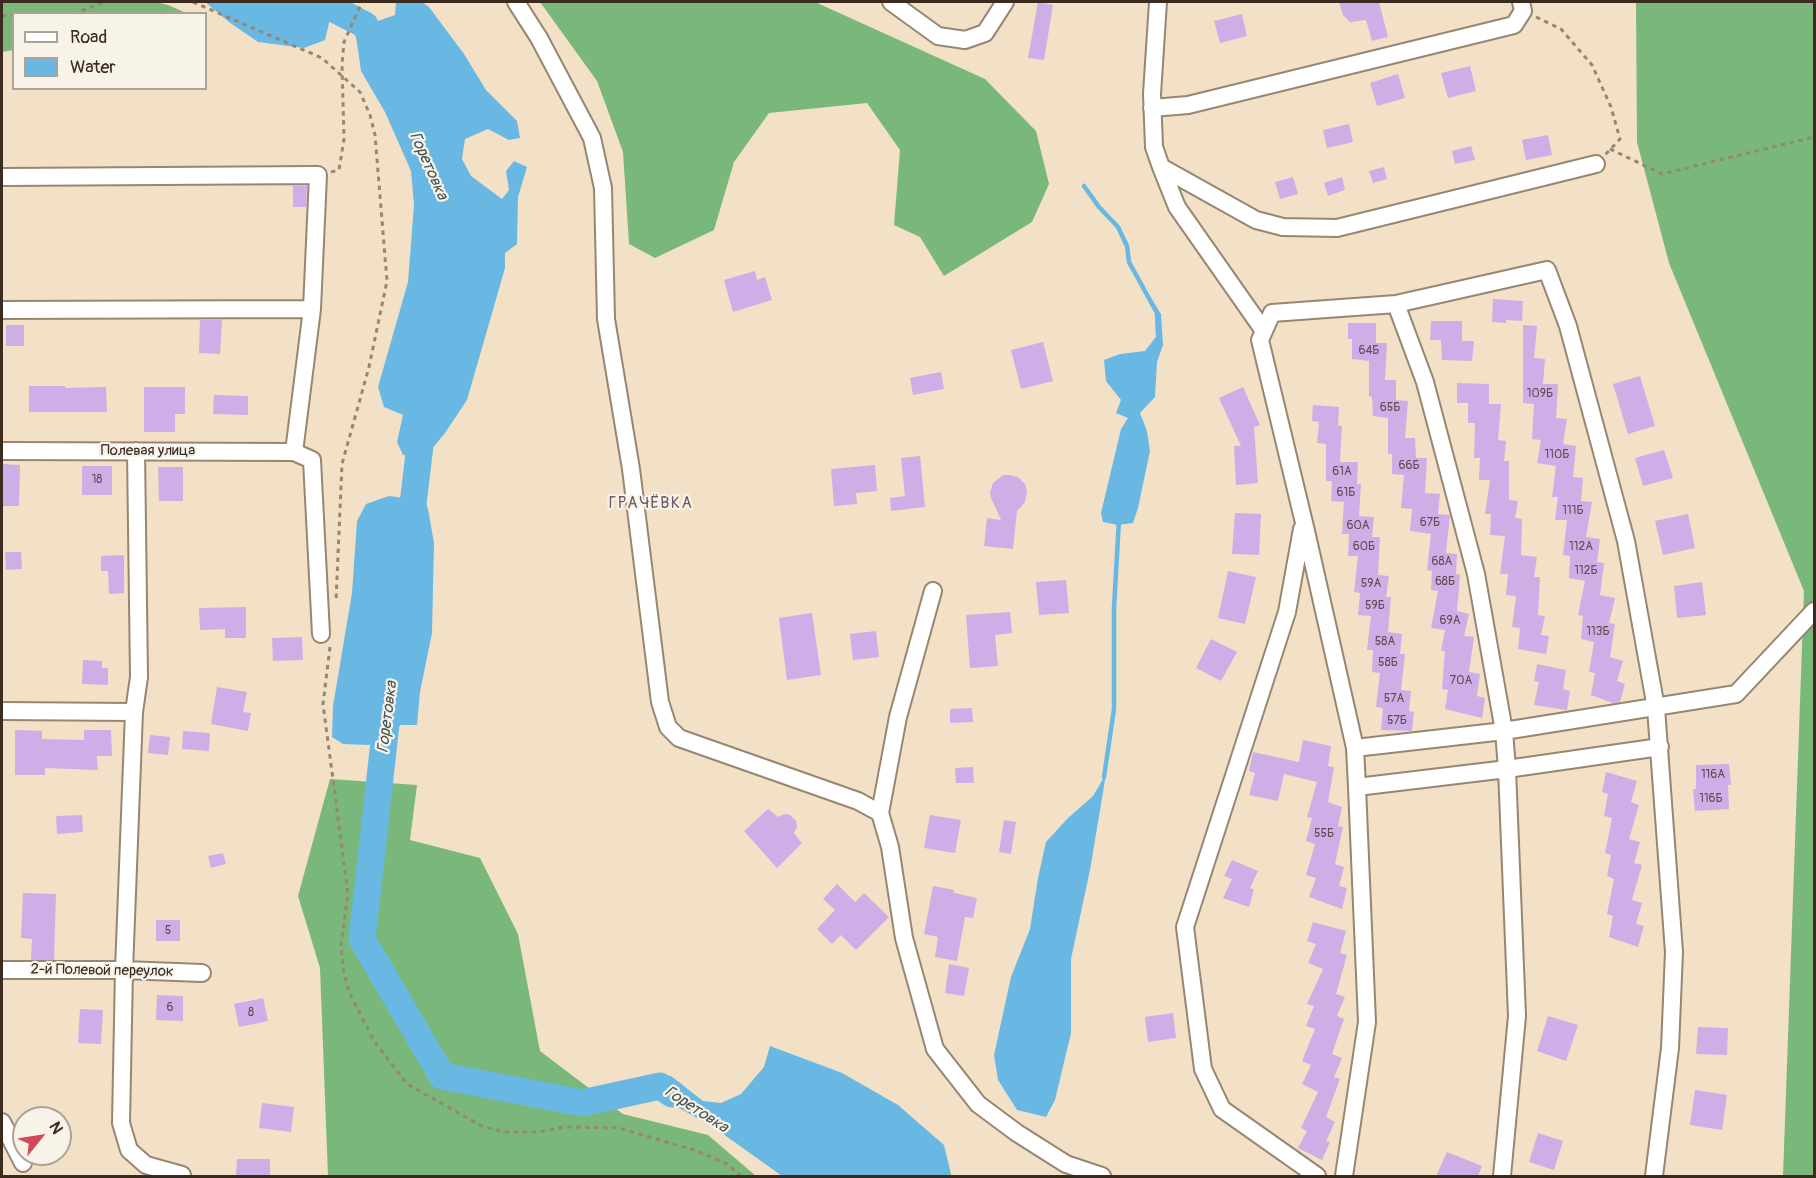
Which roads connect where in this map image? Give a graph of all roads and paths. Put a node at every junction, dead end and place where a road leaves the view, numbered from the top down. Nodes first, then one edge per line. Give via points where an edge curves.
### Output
1 (105, 2) edge
2 (193, 2) edge
3 (362, 2) edge
4 (516, 2) edge
5 (891, 2) edge
6 (1005, 2) edge
7 (1158, 2) edge
8 (1522, 6) edge
9 (78, 12) edge
10 (342, 76) junction
11 (1152, 108) junction
12 (1815, 137) edge
13 (1610, 149) junction
14 (1596, 164) joint
15 (1161, 167) junction
16 (318, 175) junction
17 (2, 177) edge
18 (1396, 304) junction
19 (312, 309) junction
20 (2, 310) edge
21 (1264, 331) junction
22 (2, 450) edge
23 (136, 451) junction
24 (294, 452) junction
25 (1304, 520) junction
26 (933, 591) dead end
27 (335, 605) dead end
28 (1815, 611) edge
29 (326, 636) joint
30 (1656, 708) junction
31 (2, 711) edge
32 (134, 712) junction
33 (1504, 731) junction
34 (1660, 747) junction
35 (1355, 748) junction
36 (1507, 769) junction
37 (1357, 787) junction
38 (880, 813) junction
39 (2, 970) edge
40 (124, 970) junction
41 (202, 973) dead end
42 (2, 1122) edge
43 (12, 1142) edge
44 (182, 1175) dead end
45 (741, 1176) edge
46 (1102, 1176) edge
47 (1317, 1176) edge
48 (1344, 1176) edge
49 (1502, 1176) edge
50 (1654, 1176) edge

1 - 9 path
2 - 10 path via 322,58
3 - 10 path via 344,42
4 - 38 street via 592,138 603,188 606,319 632,469 660,702 668,727 679,738 858,801
5 - 6 street via 938,36 965,40 985,33
7 - 11 street
8 - 11 street via 1514,25 1188,105
8 - 13 path via 1561,28 1592,65 1620,139
10 - 16 path via 344,140 339,170
10 - 27 path via 360,92 375,135 387,281 369,367 342,464
11 - 15 street via 1154,147
12 - 13 path via 1662,174
13 - 14 path
14 - 15 street via 1337,228 1283,227 1256,220
15 - 21 street via 1177,207
16 - 17 street
16 - 19 street
18 - 21 street via 1272,313
18 - 30 street via 1547,270 1569,326 1626,541
18 - 33 street via 1425,382 1476,574
19 - 20 street
19 - 24 street
21 - 25 street via 1260,340
22 - 23 street, Полевая улица
23 - 24 street, Полевая улица
23 - 32 street via 139,677
24 - 29 street via 312,460
25 - 35 street
25 - 47 street via 1287,612 1185,927 1203,1069 1222,1109
26 - 38 street via 898,717
28 - 30 street via 1736,694
29 - 45 path via 323,704 348,893 341,945 343,968 349,992 374,1041 407,1083 482,1126 504,1132 620,1128 694,1150 727,1164
30 - 33 street
30 - 34 street
31 - 32 street
32 - 40 street
33 - 35 street
33 - 36 street
34 - 36 street
34 - 50 street via 1674,952 1670,1048
35 - 37 street
36 - 37 street
36 - 49 street via 1516,1016
37 - 48 street via 1366,1022
38 - 46 street via 890,847 904,938 935,1049 978,1104 1017,1134 1066,1164
39 - 40 street, 2-й Полевой переулок
40 - 41 street, 2-й Полевой переулок
40 - 44 street via 121,1123 129,1150 146,1165
42 - 43 street

